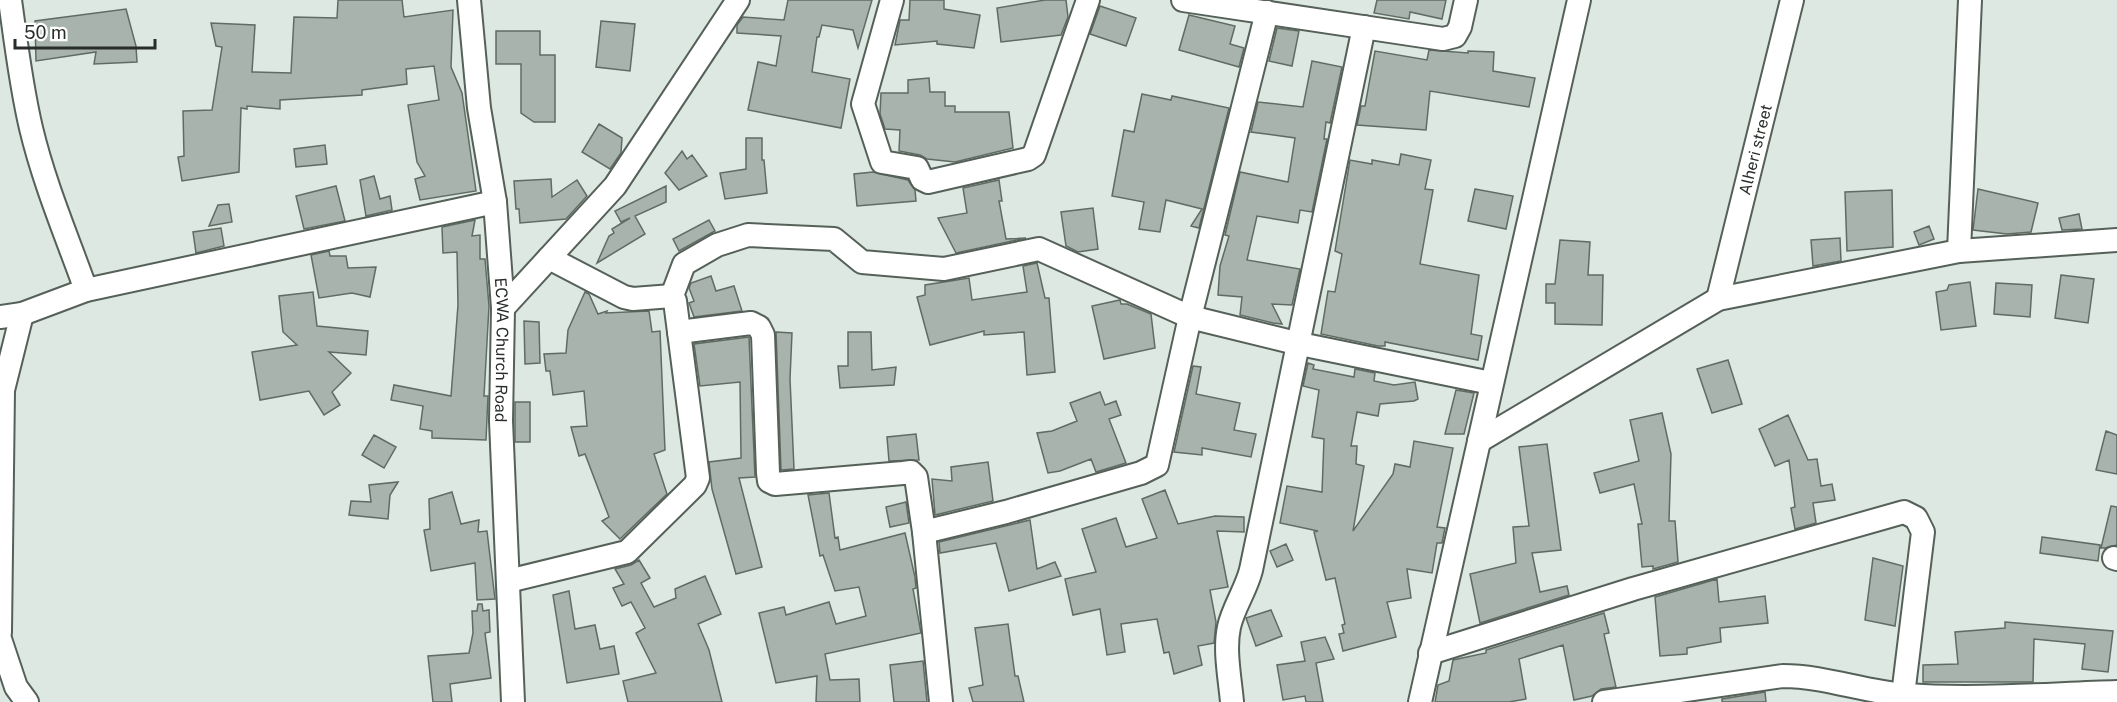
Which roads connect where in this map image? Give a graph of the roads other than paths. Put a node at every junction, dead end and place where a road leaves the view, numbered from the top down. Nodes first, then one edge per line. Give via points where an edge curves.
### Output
1 (10, 0) edge
2 (469, 0) edge
3 (738, 0) edge
4 (892, 0) edge
5 (1088, 0) edge
6 (1183, 0) edge
7 (1466, 0) edge
8 (1579, 0) edge
9 (1792, 0) edge
10 (1970, 0) edge
11 (1267, 12) junction
12 (1364, 27) junction
13 (495, 202) junction
14 (2117, 240) edge
15 (1959, 251) junction
16 (549, 258) junction
17 (86, 290) junction
18 (672, 296) junction
19 (1718, 299) junction
20 (503, 308) junction
21 (11, 316) edge
22 (1190, 317) junction
23 (679, 332) junction
24 (1300, 344) junction
25 (1491, 383) junction
26 (1479, 441) junction
27 (924, 532) junction
28 (508, 581) junction
29 (0, 632) edge
30 (0, 639) edge
31 (1430, 653) junction
32 (2117, 692) edge
33 (1903, 695) junction
34 (27, 702) edge
35 (513, 702) edge
36 (941, 702) edge
37 (1232, 702) edge
38 (1420, 702) edge
39 (1604, 702) edge

1 - 17 street via 31,129
2 - 13 street, ECWA Church Road via 479,108
3 - 16 street via 615,186
4 - 5 street via 863,104 882,162 917,168 928,182 1034,155
6 - 11 street
7 - 12 street via 1455,36 1443,39
8 - 25 street
9 - 19 street, Alheri street
10 - 15 street
11 - 12 street
11 - 22 street
12 - 24 street
13 - 17 street
13 - 20 street, ECWA Church Road
14 - 15 street
15 - 19 street
16 - 18 street via 624,297
16 - 20 street
17 - 21 street
18 - 22 street via 684,264 717,245 748,235 834,239 862,262 944,269 1039,249
18 - 23 street
19 - 26 street
20 - 28 street, ECWA Church Road via 501,421
21 - 29 street via 3,390
22 - 24 street
22 - 27 street via 1157,465 1006,512
23 - 27 street via 752,323 759,327 763,335 769,481 775,484 911,472 916,477
23 - 28 street via 698,478 695,485 627,552
24 - 25 street
24 - 37 street via 1251,570 1229,625
25 - 26 street
26 - 31 street
27 - 36 street
28 - 35 street, ECWA Church Road
30 - 34 street via 16,687
31 - 33 street via 1905,512 1916,518 1923,532
31 - 38 street
32 - 33 street
33 - 39 street via 1807,676 1783,676

